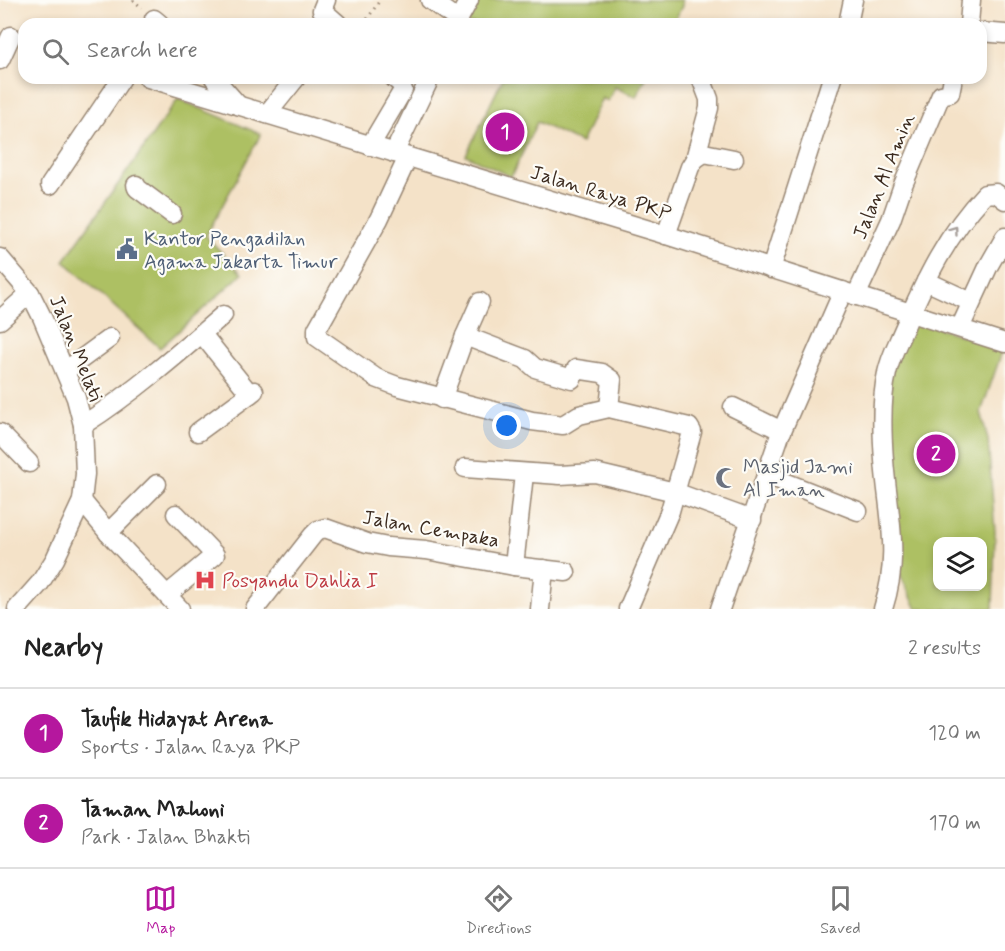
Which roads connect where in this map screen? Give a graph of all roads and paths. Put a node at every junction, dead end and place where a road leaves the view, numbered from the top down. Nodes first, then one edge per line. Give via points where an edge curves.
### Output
1 (326, 0) edge
2 (380, 0) edge
3 (430, 0) edge
4 (469, 0) edge
5 (853, 0) edge
6 (971, 0) edge
7 (331, 18) edge
8 (368, 18) edge
9 (452, 18) edge
10 (459, 18) edge
11 (849, 18) edge
12 (970, 18) edge
13 (987, 32) edge
14 (1005, 34) edge
15 (12, 37) edge
16 (0, 60) edge
17 (118, 84) edge
18 (168, 84) edge
19 (220, 84) edge
20 (291, 84) edge
21 (401, 84) edge
22 (428, 84) edge
23 (703, 84) edge
24 (830, 84) edge
25 (952, 84) edge
26 (240, 106) junction
27 (267, 114) junction
28 (370, 146) junction
29 (401, 155) junction
30 (695, 159) junction
31 (734, 159) dead end
32 (50, 184) dead end
33 (136, 185) dead end
34 (1005, 200) edge
35 (172, 214) dead end
36 (666, 236) junction
37 (1005, 237) edge
38 (0, 258) edge
39 (771, 268) junction
40 (926, 281) junction
41 (850, 293) junction
42 (30, 294) junction
43 (480, 302) dead end
44 (972, 303) junction
45 (911, 313) junction
46 (223, 315) dead end
47 (0, 321) edge
48 (960, 328) junction
49 (202, 334) junction
50 (465, 336) junction
51 (110, 338) dead end
52 (1005, 343) edge
53 (65, 371) junction
54 (442, 399) junction
55 (733, 406) dead end
56 (609, 408) junction
57 (83, 425) junction
58 (782, 431) junction
59 (198, 432) dead end
60 (0, 434) edge
61 (29, 463) dead end
62 (465, 468) dead end
63 (524, 474) junction
64 (767, 475) junction
65 (157, 483) dead end
66 (675, 492) junction
67 (82, 501) junction
68 (858, 511) dead end
69 (176, 514) dead end
70 (752, 520) junction
71 (108, 533) junction
72 (514, 566) junction
73 (544, 569) junction
74 (566, 572) dead end
75 (167, 595) junction
76 (17, 609) edge
77 (180, 609) edge
78 (255, 609) edge
79 (540, 609) edge
80 (628, 609) edge
81 (720, 609) edge
82 (883, 609) edge

1 - 7 street via 322,10
2 - 8 path
3 - 9 street
4 - 10 street
5 - 11 street
6 - 12 street
13 - 14 street
15 - 16 street
17 - 32 street
18 - 26 street, Jalan Raya PKP
19 - 26 street
20 - 27 street
21 - 28 street via 403,90
22 - 29 street
23 - 30 street via 709,108
24 - 39 street
25 - 41 street, Jalan Al Amin via 950,93 938,102 891,220
26 - 27 street, Jalan Raya PKP
27 - 28 street, Jalan Raya PKP
28 - 29 street, Jalan Raya PKP
29 - 36 street, Jalan Raya PKP
29 - 54 street via 379,219 317,329 317,337 376,378
30 - 31 street via 704,153
30 - 36 street
33 - 35 street
40 -> 34 street via 949,237 985,194 996,193
36 - 39 street, Jalan Raya PKP
37 - 44 street
38 - 42 street, Jalan Melati
39 - 41 street, Jalan Raya PKP
40 - 44 street
40 - 45 street
41 - 45 street, Jalan Raya PKP
41 - 58 street, Jalan Al Amin
42 - 47 street
42 - 53 street, Jalan Melati
43 - 50 street
44 - 48 street
45 - 48 street, Jalan Raya PKP
45 - 82 street via 886,374 884,460 894,548
46 - 49 street
48 - 52 street, Jalan Raya PKP
49 - 57 street
49 - 59 street via 252,392
50 - 54 street
50 - 56 street via 524,358 535,368 572,379 578,369 604,373 612,380
51 - 53 street
53 - 57 street, Jalan Melati
54 - 56 street via 532,421 563,424 579,415
55 - 58 street
56 - 66 street via 689,427 692,432
57 - 67 street, Jalan Melati
58 - 64 street, Jalan Al Amin
60 - 61 street
62 - 63 street
63 - 66 street via 595,473
63 - 72 street
64 - 68 street
64 - 70 street, Jalan Al Amin
65 - 71 street
66 - 70 street
66 - 80 street
67 - 71 street
67 - 76 street, Jalan Melati via 55,559
69 - 75 street via 215,555
70 - 81 street, Jalan Al Amin
71 - 75 street
72 - 73 street, Jalan Cempaka
72 - 78 street, Jalan Cempaka via 367,543 326,528 313,535
73 - 74 street, Jalan Cempaka
73 - 79 street
75 - 77 street

